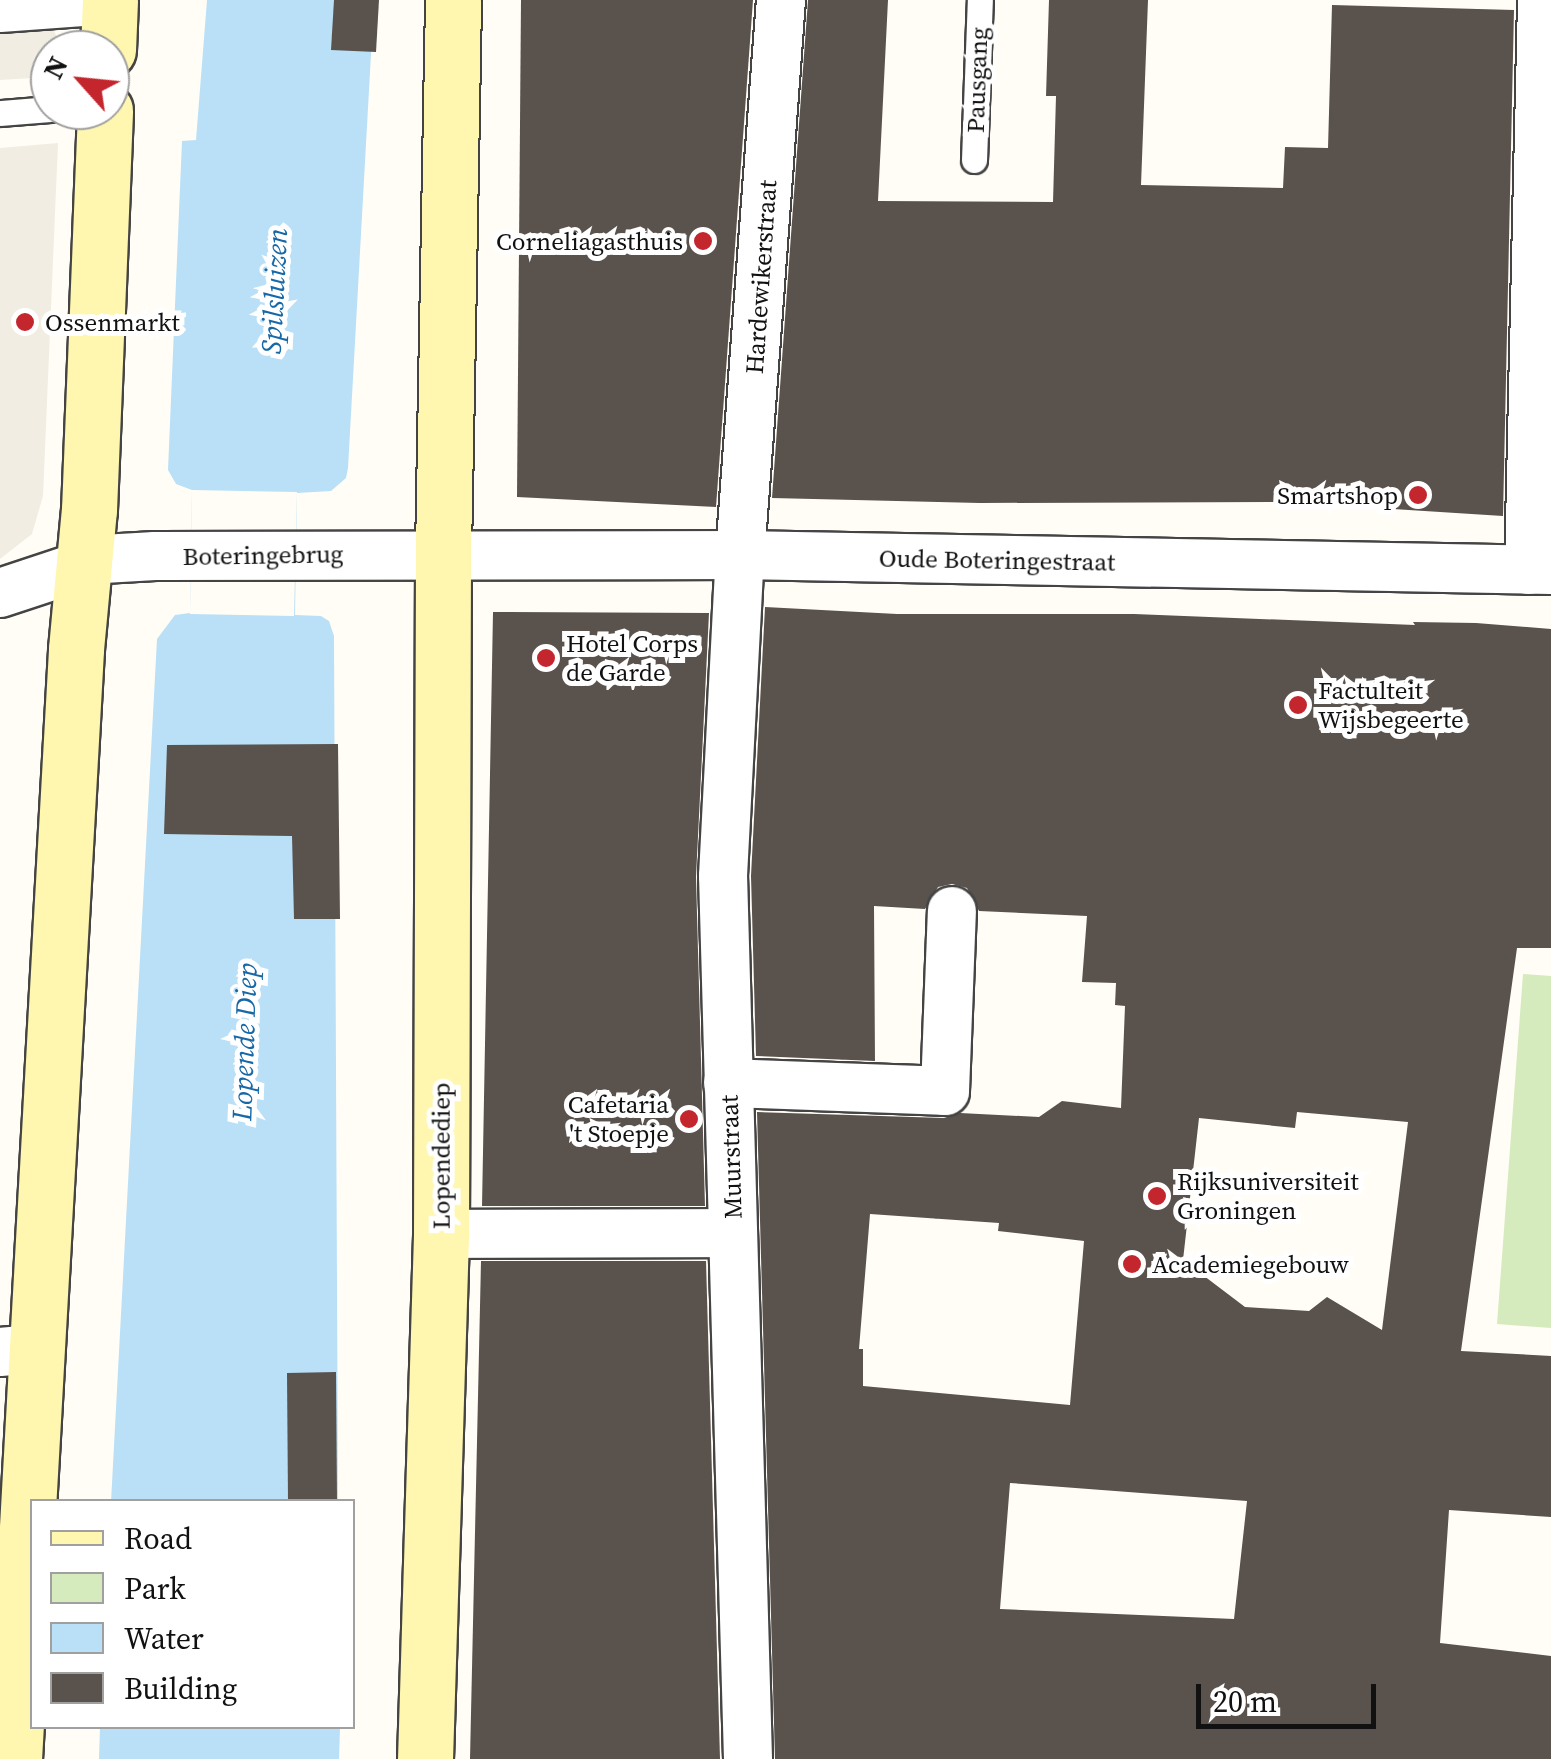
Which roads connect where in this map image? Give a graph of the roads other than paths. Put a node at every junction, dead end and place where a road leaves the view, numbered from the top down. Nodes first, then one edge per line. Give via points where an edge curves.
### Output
1 (110, 0) edge
2 (453, 0) edge
3 (780, 0) edge
4 (980, 0) edge
5 (0, 8) edge
6 (1545, 12) edge
7 (109, 30) edge
8 (30, 110) edge
9 (0, 112) edge
10 (104, 130) edge
11 (974, 160) dead end
12 (443, 552) junction
13 (740, 555) junction
14 (83, 565) junction
15 (1540, 570) edge
16 (0, 593) edge
17 (952, 911) dead end
18 (728, 1083) junction
19 (733, 1233) junction
20 (441, 1234) junction
21 (18, 1351) edge
22 (14, 1759) edge
23 (425, 1759) edge
24 (748, 1759) edge

1 - 5 street
1 - 7 street
2 - 12 street
3 - 13 street, Hardewikerstraat
4 - 11 lane, Pausgang
6 - 15 street
8 - 9 lane
10 - 14 street
12 - 13 street, Oude Boteringestraat
12 - 14 street, Boteringebrug via 103,559
12 - 20 street, Lopendediep
13 - 15 street, Oude Boteringestraat
13 - 18 street, Muurstraat via 723,876
14 - 16 street, Boteringebrug
14 - 21 street
17 - 18 street via 945,1091
18 - 19 street, Muurstraat
19 - 20 street
19 - 24 street, Muurstraat
20 - 23 street, Lopendediep
21 - 22 street

